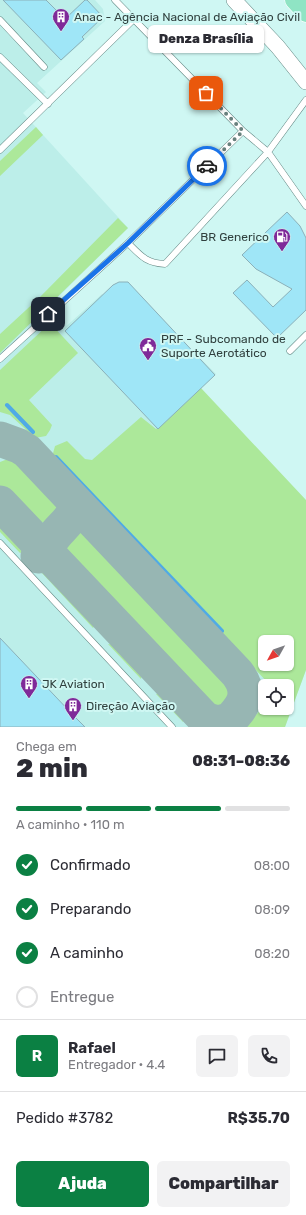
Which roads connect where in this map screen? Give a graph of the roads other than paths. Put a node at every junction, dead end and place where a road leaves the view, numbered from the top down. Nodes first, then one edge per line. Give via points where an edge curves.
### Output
1 (115, 0) edge
2 (234, 0) edge
3 (294, 0) edge
4 (306, 13) edge
5 (134, 19) junction
6 (0, 20) edge
7 (0, 57) edge
8 (44, 66) dead end
9 (306, 82) edge
10 (306, 100) edge
11 (48, 104) junction
12 (243, 131) junction
13 (0, 150) edge
14 (268, 152) junction
15 (306, 206) edge
16 (128, 243) junction
17 (306, 334) edge
18 (290, 351) dead end
19 (0, 359) edge
20 (0, 543) edge
21 (172, 727) edge

1 - 5 lane
2 - 9 street via 278,47
3 - 4 main road
5 - 11 lane
5 - 12 lane
6 - 8 lane
7 - 11 lane
10 - 14 lane
11 - 13 lane
12 - 14 lane
12 - 16 lane
14 - 15 lane
14 - 16 lane via 165,264 155,264 144,259
16 - 19 lane
17 - 18 lane
20 - 21 lane

